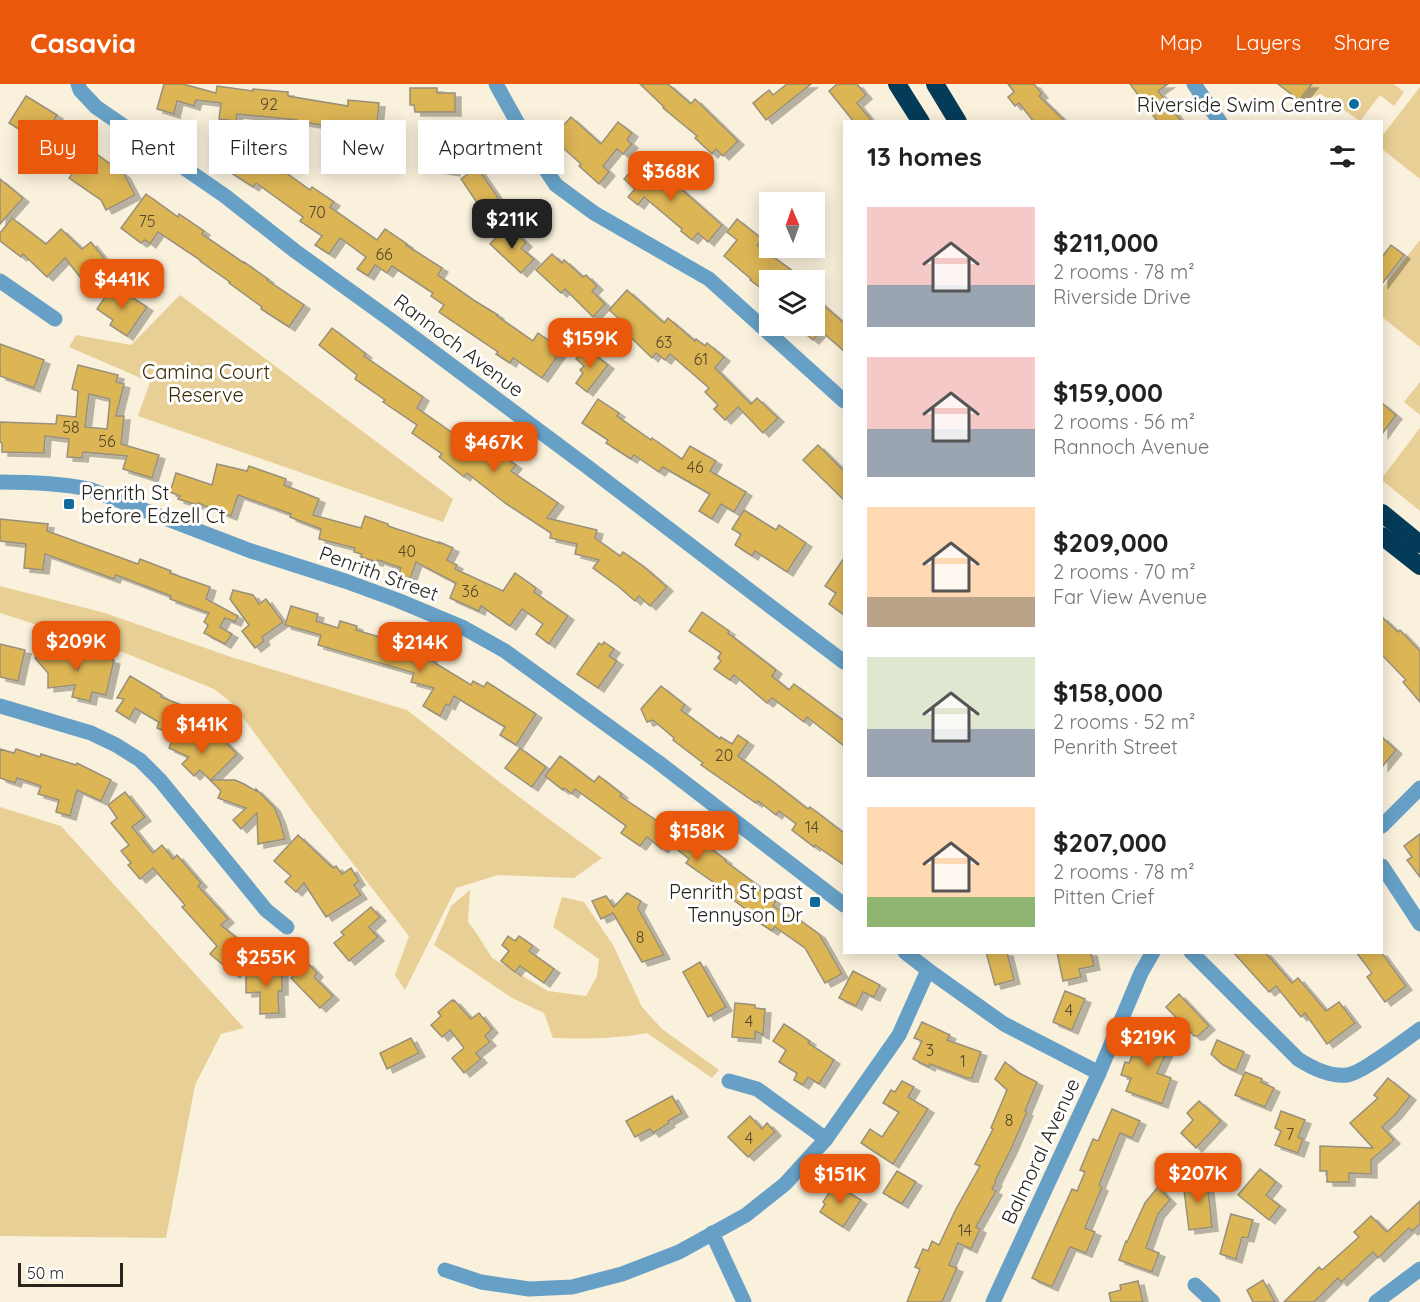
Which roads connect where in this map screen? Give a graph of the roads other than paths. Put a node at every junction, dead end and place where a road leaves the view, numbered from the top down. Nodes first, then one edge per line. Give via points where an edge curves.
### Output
1 (78, 84) edge
2 (496, 84) edge
3 (897, 84) edge
4 (935, 84) edge
5 (1194, 84) edge
6 (920, 120) edge
7 (957, 120) edge
8 (1219, 120) edge
9 (0, 281) edge
10 (55, 319) dead end
11 (843, 400) edge
12 (0, 482) edge
13 (1383, 514) edge
14 (1383, 537) edge
15 (1420, 544) edge
16 (1420, 566) edge
17 (843, 661) edge
18 (0, 706) edge
19 (1420, 788) edge
20 (1383, 825) edge
21 (1383, 868) edge
22 (843, 904) edge
23 (1420, 924) edge
24 (287, 927) dead end
25 (908, 954) edge
26 (1152, 954) edge
27 (1193, 954) edge
28 (928, 970) junction
29 (1420, 1029) edge
30 (1099, 1073) junction
31 (729, 1081) dead end
32 (826, 1139) junction
33 (712, 1233) junction
34 (1420, 1269) edge
35 (445, 1270) dead end
36 (1195, 1285) dead end
37 (744, 1302) edge
38 (993, 1302) edge
39 (1213, 1302) edge
40 (1377, 1302) edge

1 - 17 street, Rannoch Avenue via 96,106 225,196
2 - 11 street via 556,185 594,213 709,279
3 - 6 highway
4 - 7 highway
5 - 8 street
9 - 10 street
12 - 22 street, Penrith Street via 89,489 464,628 514,657
13 - 15 highway
14 - 16 highway
18 - 24 street via 91,733 140,760 266,910
19 - 20 street
21 - 23 street
25 - 28 street
26 - 30 street, Balmoral Avenue
27 - 29 street via 1311,1068 1349,1075
28 - 30 street via 1004,1024
28 - 32 street via 899,1035
30 - 38 street, Balmoral Avenue
31 - 32 street via 757,1089
32 - 33 street via 785,1184 746,1215
33 - 35 street via 679,1252 572,1287 529,1289 482,1282
33 - 37 street
34 - 40 street
36 - 39 street

